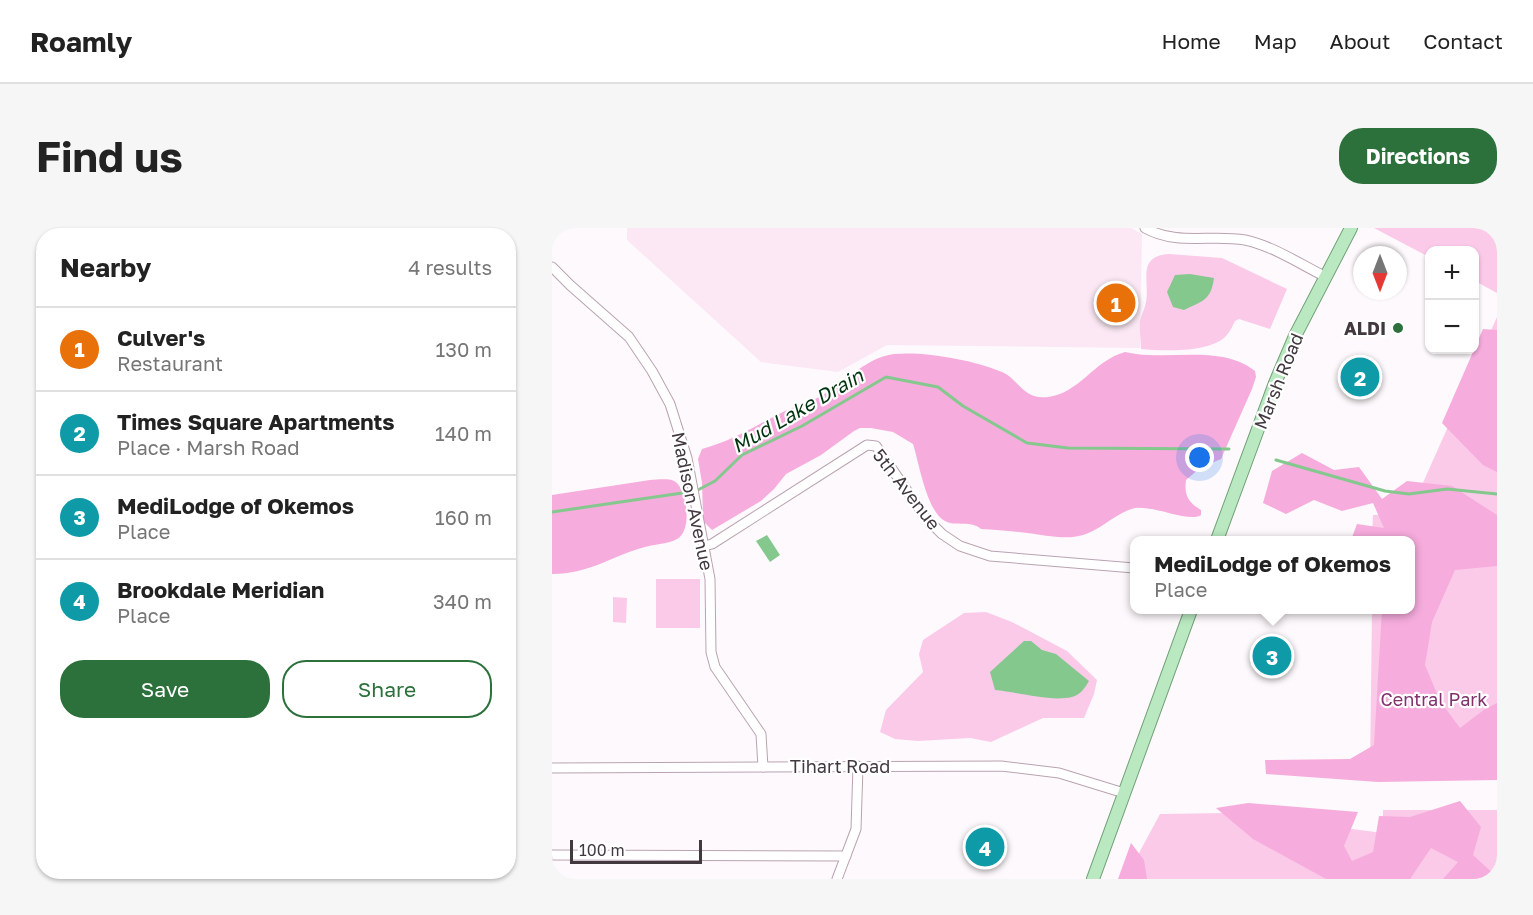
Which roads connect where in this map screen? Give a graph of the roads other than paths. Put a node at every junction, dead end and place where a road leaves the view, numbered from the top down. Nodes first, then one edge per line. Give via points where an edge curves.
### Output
1 (1145, 228) edge
2 (1351, 228) edge
3 (552, 267) edge
4 (1326, 277) junction
5 (1218, 536) edge
6 (704, 546) junction
7 (1130, 567) edge
8 (1189, 614) edge
9 (858, 766) junction
10 (763, 767) junction
11 (552, 768) edge
12 (1124, 793) junction
13 (552, 855) edge
14 (846, 856) junction
15 (837, 879) edge
16 (1093, 879) edge

1 - 4 street via 1176,239 1246,241
2 - 4 main road, Marsh Road
3 - 6 street, Madison Avenue via 629,337 670,404 681,434
4 - 5 main road, Marsh Road via 1275,383
6 - 7 street, 5th Avenue via 872,444 926,518 960,546 990,556
6 - 10 street, Madison Avenue via 715,667 761,734
8 - 12 main road
9 - 10 street, Tihart Road
9 - 12 street, Tihart Road via 1014,767 1059,773
9 - 14 street via 857,821
10 - 11 street, Tihart Road
12 - 16 main road
13 - 14 street
14 - 15 street

